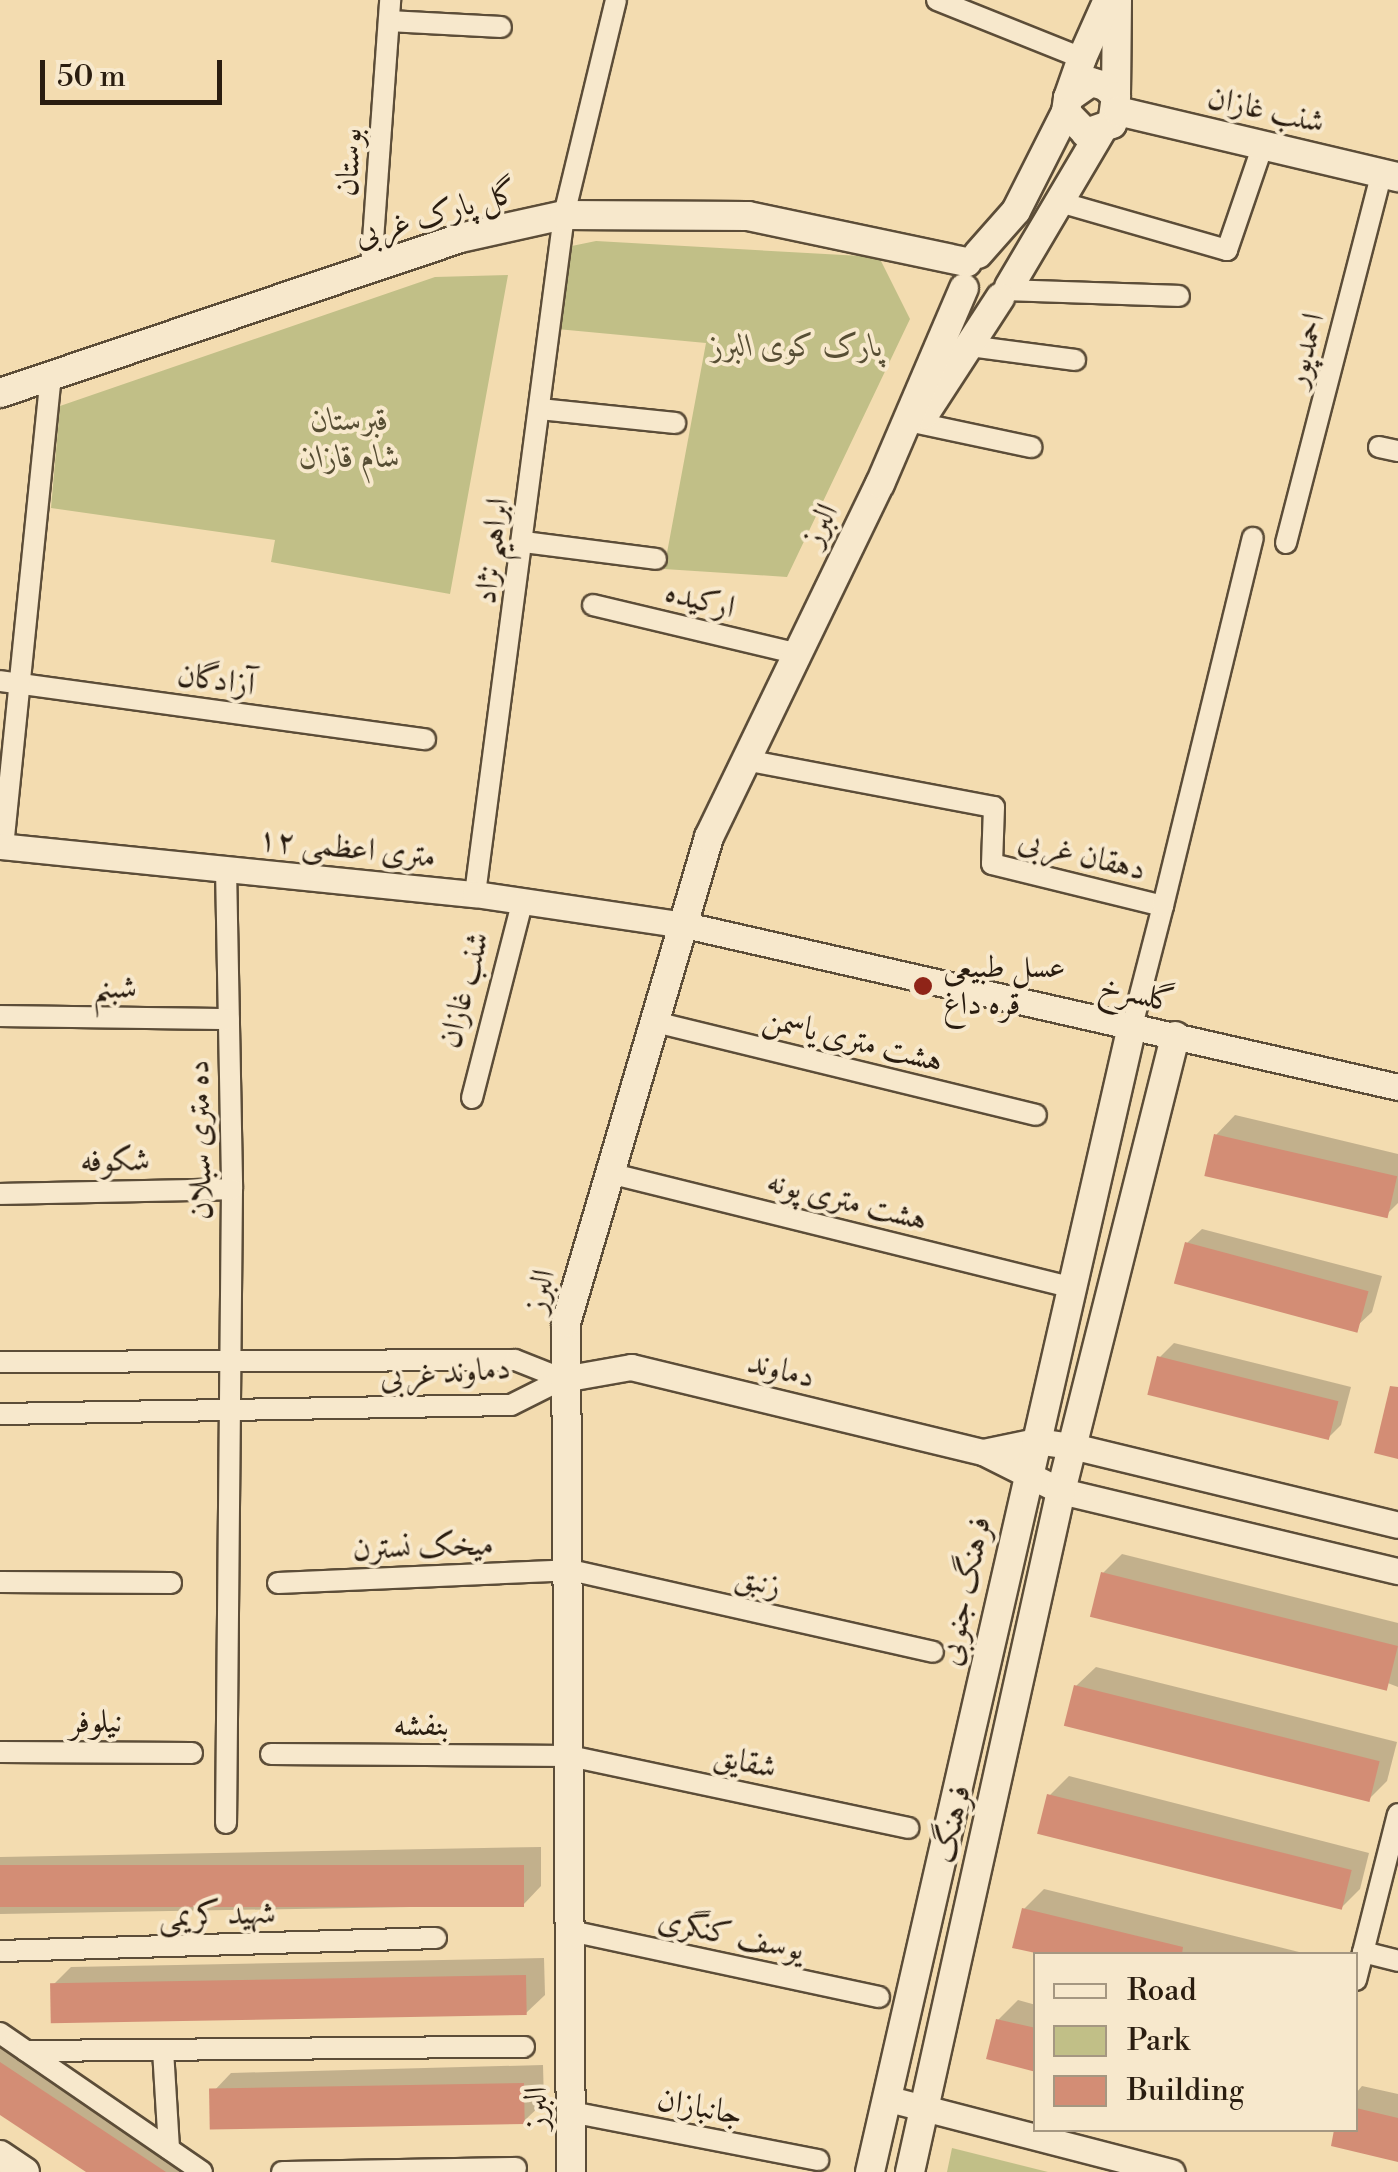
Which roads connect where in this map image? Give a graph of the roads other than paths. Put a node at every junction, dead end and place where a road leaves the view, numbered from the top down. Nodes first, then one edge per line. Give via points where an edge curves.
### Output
1 (616, 0) edge
2 (937, 0) edge
3 (1108, 0) edge
4 (1117, 0) edge
5 (390, 10) edge
6 (501, 27) dead end
7 (1082, 58) junction
8 (1067, 105) junction
9 (1111, 113) junction
10 (1263, 145) junction
11 (1390, 175) edge
12 (1056, 201) junction
13 (564, 216) junction
14 (371, 268) junction
15 (967, 270) junction
16 (1005, 292) junction
17 (1179, 296) dead end
18 (969, 346) junction
19 (1075, 360) dead end
20 (51, 376) junction
21 (0, 393) edge
22 (540, 409) junction
23 (675, 423) dead end
24 (918, 423) junction
25 (1031, 447) dead end
26 (880, 484) junction
27 (1253, 538) dead end
28 (524, 542) junction
29 (1286, 543) dead end
30 (656, 559) dead end
31 (593, 605) dead end
32 (794, 654) junction
33 (10, 682) edge
34 (424, 738) dead end
35 (744, 760) junction
36 (2, 847) edge
37 (226, 868) junction
38 (475, 894) junction
39 (523, 900) junction
40 (1164, 906) junction
41 (685, 924) junction
42 (0, 1016) edge
43 (228, 1019) junction
44 (655, 1022) junction
45 (1132, 1026) junction
46 (1175, 1036) junction
47 (1398, 1087) edge
48 (472, 1098) dead end
49 (1036, 1116) dead end
50 (609, 1173) junction
51 (232, 1189) junction
52 (0, 1194) edge
53 (1071, 1287) junction
54 (0, 1362) edge
55 (230, 1362) junction
56 (563, 1379) junction
57 (227, 1412) junction
58 (0, 1414) edge
59 (1036, 1441) junction
60 (1072, 1446) junction
61 (984, 1452) junction
62 (1026, 1477) junction
63 (1061, 1490) junction
64 (1398, 1526) edge
65 (570, 1570) junction
66 (1398, 1571) edge
67 (0, 1582) edge
68 (171, 1583) dead end
69 (278, 1583) dead end
70 (932, 1652) dead end
71 (0, 1752) edge
72 (192, 1753) dead end
73 (272, 1754) dead end
74 (570, 1756) junction
75 (1398, 1814) edge
76 (226, 1823) dead end
77 (908, 1828) dead end
78 (570, 1932) junction
79 (436, 1938) dead end
80 (0, 1951) edge
81 (1362, 1952) junction
82 (1398, 1961) edge
83 (1358, 1971) edge
84 (879, 1998) dead end
85 (0, 2033) edge
86 (524, 2047) dead end
87 (162, 2050) junction
88 (26, 2051) junction
89 (889, 2099) junction
90 (924, 2107) junction
91 (571, 2112) junction
92 (169, 2149) junction
93 (0, 2155) edge
94 (818, 2160) dead end
95 (516, 2168) dead end
96 (25, 2172) edge
97 (202, 2172) edge
98 (282, 2172) edge
99 (571, 2172) edge
100 (870, 2172) edge
101 (910, 2172) edge
102 (1172, 2172) edge

1 - 13 street, ابراهیم نژاد
2 - 7 street
3 - 7 main road, البرز
4 - 9 main road
5 - 6 street
5 - 14 street, بوستان
7 - 8 main road, البرز
8 - 9 main road via 1086,133
8 - 9 main road via 1091,82
8 - 15 main road, البرز via 1016,210
9 - 10 main road, شنب غازان
9 - 12 main road, البرز
10 - 11 main road, شنب غازان
10 - 12 street via 1227,250
11 - 29 street, احمدپور
12 - 16 main road, البرز
13 - 14 main road, گل پارک غربی via 460,238
13 - 15 main road, گل پارک غربی via 748,216 907,247
13 - 22 street, ابراهیم نژاد
14 - 20 main road, گل پارک غربی
15 - 16 main road via 973,299
15 - 16 main road via 1004,261
15 - 26 main road, البرز
16 - 17 street
16 - 18 main road, البرز
18 - 19 street
18 - 24 main road, البرز
20 - 21 main road, گل پارک غربی
20 - 33 street
22 - 23 street
22 - 28 street, ابراهیم نژاد
24 - 25 street
24 - 26 main road, البرز
26 - 32 main road, البرز
27 - 40 street
28 - 30 street
28 - 38 street, ابراهیم نژاد
31 - 32 street, ارکیده
32 - 35 main road, البرز
33 - 34 street, آزادگان
33 - 36 street
35 - 40 street, دهقان غربی via 994,807 992,864
35 - 41 main road, البرز via 709,838
36 - 37 street, ۱۲ متری اعظمی
37 - 38 street, ۱۲ متری اعظمی
37 - 43 street, ده متری سبلان
38 - 39 street, ۱۲ متری اعظمی
39 - 41 street, ۱۲ متری اعظمی
39 - 48 street, شنب غازان
40 - 45 street, دهقان غربی
41 - 44 main road, البرز
41 - 45 street, گلسرخ
42 - 43 street, شبنم
43 - 51 street, ده متری سبلان
44 - 49 street, هشت متری یاسمن
44 - 50 main road, البرز
45 - 46 street, گلسرخ
45 - 53 main road, فرهنگ جنوبی
46 - 47 street, گلسرخ
46 - 60 main road, فرهنگ
50 - 53 street, هشت متری پونه
50 - 56 main road, البرز via 566,1323
51 - 52 street, شکوفه
51 - 55 street, ده متری سبلان
53 - 59 main road, فرهنگ جنوبی
54 - 55 street, دماوند غربی
55 - 56 street, دماوند غربی via 515,1360
55 - 57 street, ده متری سبلان
56 - 57 street, دماوند غربی via 511,1405
56 - 61 street, دماوند via 631,1368
56 - 65 main road, البرز
57 - 58 street, دماوند غربی
57 - 76 street, ده متری سبلان
59 - 60 street
59 - 61 street
59 - 62 main road, فرهنگ جنوبی
60 - 63 main road, فرهنگ
60 - 64 street
61 - 62 street
62 - 63 street
62 - 89 main road, فرهنگ جنوبی
63 - 66 street
63 - 90 main road, فرهنگ
65 - 69 street, میخک نسترن
65 - 70 street, زنبق
65 - 74 main road, البرز
67 - 68 street
71 - 72 street, نیلوفر
73 - 74 street, بنفشه
74 - 77 street, شقایق
74 - 78 main road, البرز
75 - 81 street
78 - 84 street, یوسف کنگری
78 - 91 main road, البرز
79 - 80 street, شهید کریمی
81 - 82 street
81 - 83 street
85 - 88 street
86 - 87 street
87 - 88 street
87 - 92 street
88 - 92 street
89 - 90 street
89 - 100 main road, فرهنگ جنوبی
90 - 101 main road, فرهنگ
90 - 102 street
91 - 94 street, جانبازان
91 - 99 main road, البرز
92 - 97 street
93 - 96 main road
95 - 98 street

